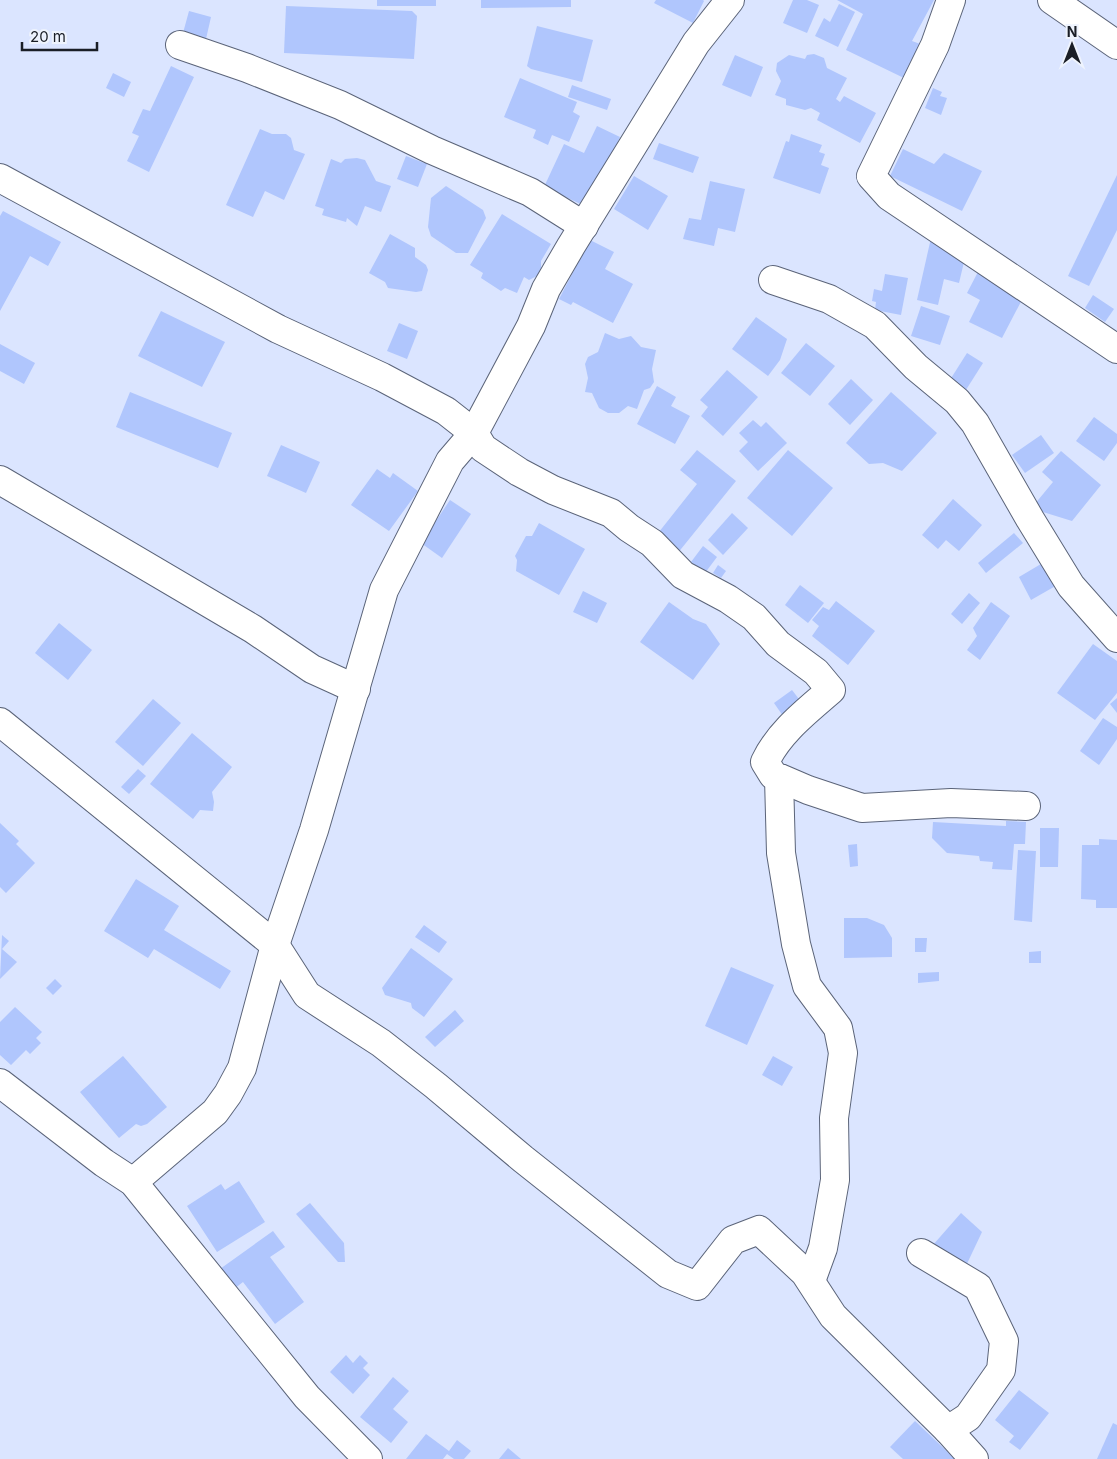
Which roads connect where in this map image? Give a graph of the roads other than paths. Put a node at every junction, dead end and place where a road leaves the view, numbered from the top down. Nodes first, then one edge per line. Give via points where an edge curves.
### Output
1 (730, 0) edge
2 (951, 0) edge
3 (1052, 0) edge
4 (180, 45) dead end
5 (1117, 45) edge
6 (0, 178) edge
7 (584, 226) junction
8 (773, 280) dead end
9 (1117, 348) edge
10 (474, 433) junction
11 (0, 480) edge
12 (1117, 638) edge
13 (356, 689) junction
14 (0, 722) edge
15 (779, 778) junction
16 (1026, 806) dead end
17 (275, 945) junction
18 (0, 1083) edge
19 (133, 1182) junction
20 (921, 1253) dead end
21 (811, 1281) junction
22 (948, 1430) junction
23 (368, 1459) edge
24 (974, 1459) edge

1 - 7 street via 696,43
2 - 9 street via 935,45 871,176 889,196
3 - 5 street
4 - 7 street via 340,105 447,157 530,192
6 - 10 street via 278,329 446,411
7 - 10 street via 546,289 531,326
8 - 12 street via 829,299 875,325 916,367 957,400 975,423 1071,586
10 - 13 street via 450,461 384,590
10 - 15 street via 483,448 519,472 553,490 612,513 652,543 684,575 754,617 778,644 816,672 831,690 771,749 766,762 773,775
11 - 13 street via 253,629 312,669
13 - 17 street
14 - 17 street
15 - 16 street via 862,808 951,803
15 - 21 street via 781,852 796,944 807,986 838,1028 843,1053 834,1118 835,1180 823,1248
17 - 19 street via 242,1068 228,1094 215,1112
17 - 21 street via 307,995 381,1043 668,1274 697,1286 733,1240 759,1230
18 - 19 street
19 - 23 street via 307,1398
20 - 22 street via 978,1287 1004,1341 1002,1370 968,1417
21 - 22 street via 833,1316
22 - 24 street

